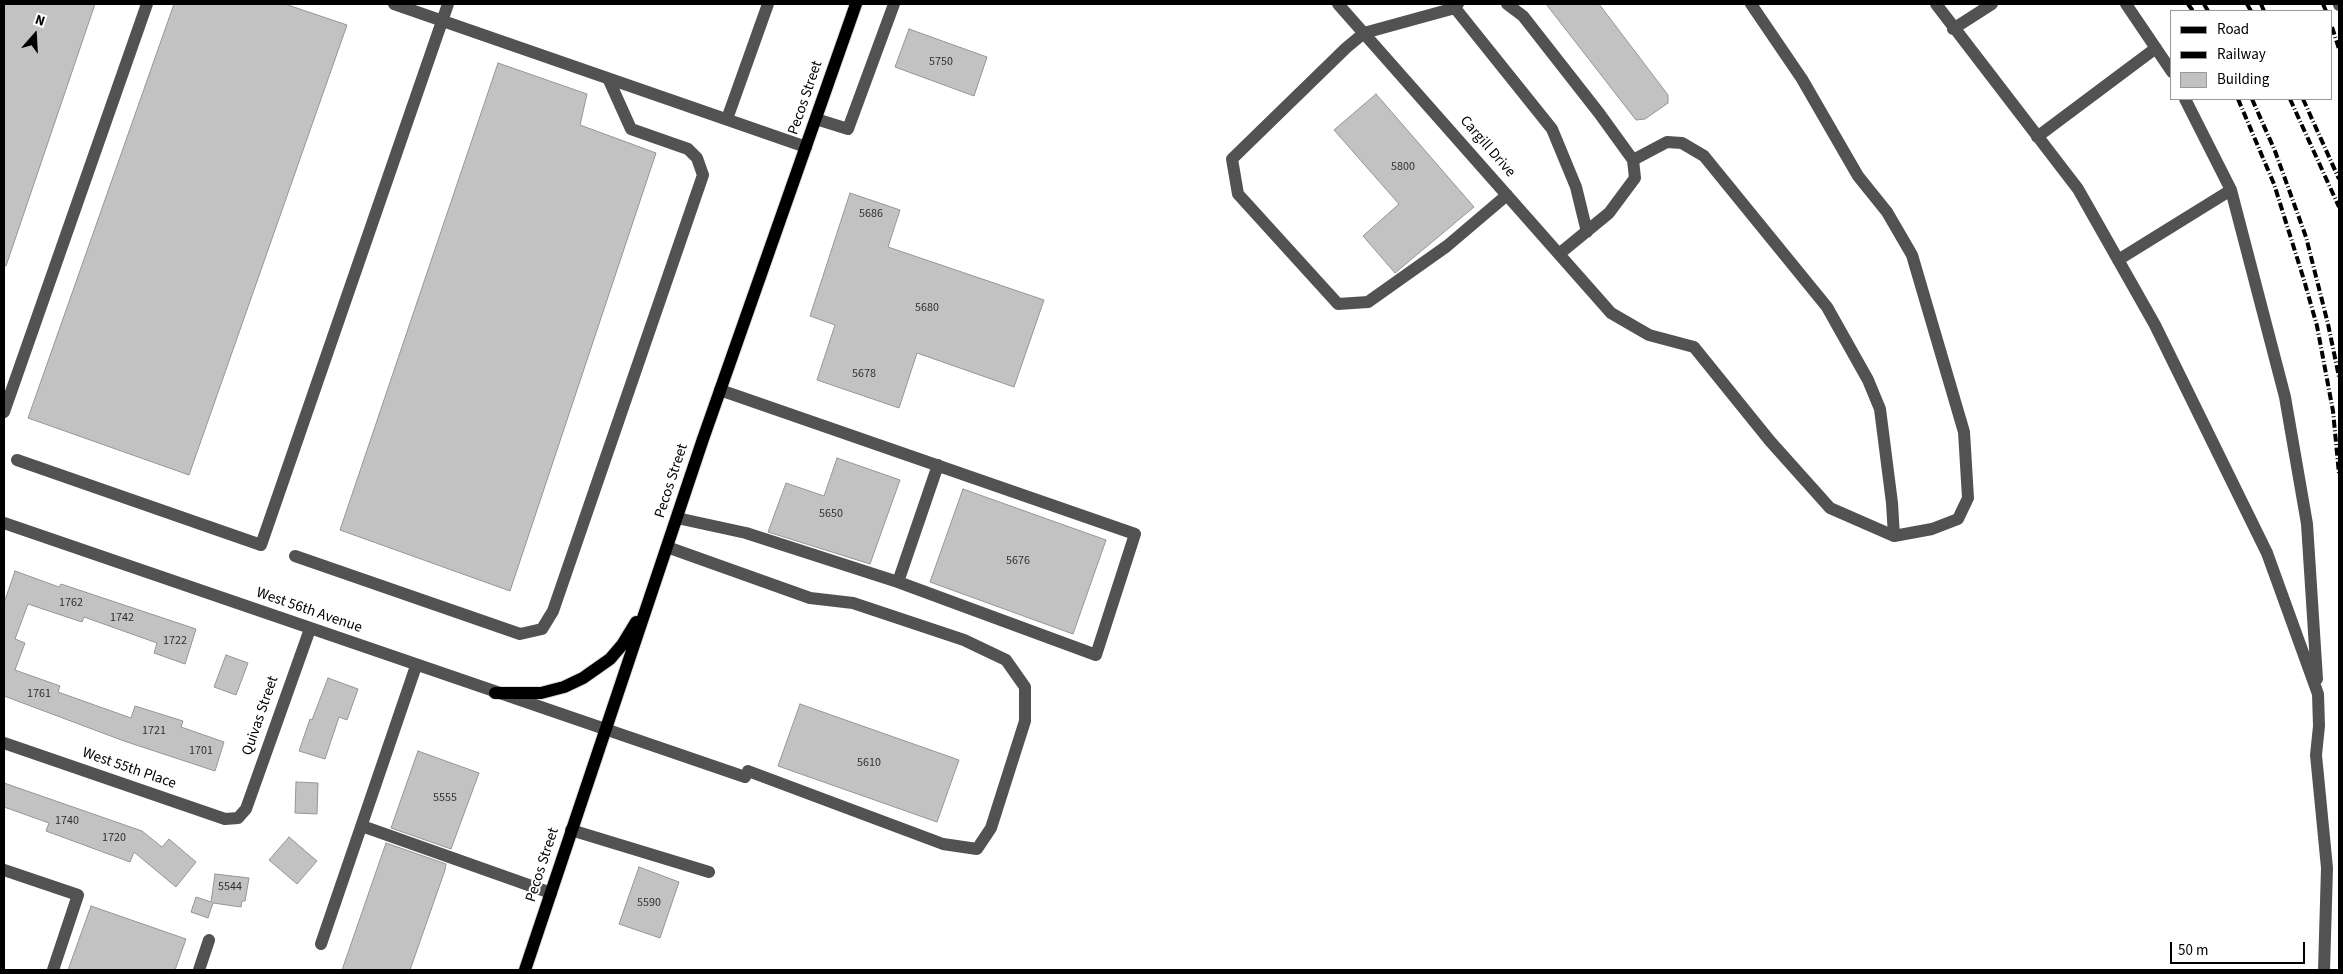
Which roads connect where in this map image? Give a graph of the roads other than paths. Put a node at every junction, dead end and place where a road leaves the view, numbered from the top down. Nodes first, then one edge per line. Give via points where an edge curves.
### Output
1 (147, 4) edge
2 (394, 4) edge
3 (448, 4) edge
4 (768, 4) edge
5 (856, 4) edge
6 (894, 4) edge
7 (1338, 4) edge
8 (1507, 4) edge
9 (1751, 4) edge
10 (1936, 4) edge
11 (1992, 4) edge
12 (2126, 4) edge
13 (1457, 6) edge
14 (442, 21) junction
15 (1953, 28) junction
16 (1364, 33) junction
17 (2156, 48) junction
18 (2170, 69) edge
19 (608, 78) junction
20 (2186, 100) edge
21 (727, 119) junction
22 (816, 119) junction
23 (2037, 137) junction
24 (806, 147) junction
25 (1633, 160) junction
26 (2231, 190) junction
27 (1507, 195) junction
28 (1587, 232) junction
29 (1559, 254) junction
30 (2118, 260) junction
31 (720, 390) junction
32 (4, 412) edge
33 (17, 460) dead end
34 (938, 465) junction
35 (677, 518) junction
36 (4, 523) edge
37 (1894, 536) junction
38 (667, 547) junction
39 (295, 556) dead end
40 (898, 582) junction
41 (650, 598) junction
42 (310, 628) junction
43 (416, 666) junction
44 (495, 692) junction
45 (2318, 694) junction
46 (604, 730) junction
47 (4, 743) edge
48 (243, 814) joint
49 (362, 826) junction
50 (571, 830) junction
51 (4, 870) edge
52 (709, 872) dead end
53 (551, 893) junction
54 (210, 940) dead end
55 (321, 944) dead end
56 (203, 969) edge
57 (53, 970) edge
58 (525, 970) edge
59 (2324, 970) edge

1 - 32 street
2 - 14 street
3 - 14 street
4 - 21 street
5 - 22 main road, Pecos Street
6 - 22 street via 848,130
7 - 16 street, Cargill Drive
8 - 25 street via 1522,16
9 - 37 street via 1802,78 1858,176 1888,212 1912,255 1964,432 1968,498 1958,519 1932,529
10 - 15 street
11 - 15 street
12 - 17 street
13 - 16 street
13 - 28 street via 1552,129 1576,187
14 - 19 street
14 - 33 street via 261,545
15 - 23 street
16 - 27 street, Cargill Drive
16 - 27 street via 1232,159 1238,194 1338,304 1368,302 1446,246
17 - 18 street
17 - 23 street
19 - 21 street
19 - 39 street via 631,129 688,148 697,158 703,175 554,612 542,629 520,634
20 - 26 street
21 - 24 street
22 - 24 main road, Pecos Street
23 - 30 street via 2078,189
24 - 31 main road, Pecos Street
25 - 28 street via 1635,178 1609,214
25 - 37 street via 1666,142 1682,143 1704,156 1827,307 1868,380 1880,409
26 - 30 street
26 - 45 street via 2285,397 2307,524
27 - 29 street, Cargill Drive
28 - 29 street
29 - 37 street, Cargill Drive via 1611,313 1649,335 1694,347 1770,441 1830,508
30 - 45 street via 2155,325 2267,553
31 - 34 street
31 - 35 main road, Pecos Street
34 - 40 street
34 - 40 street via 1135,534 1096,655
35 - 38 main road, Pecos Street
35 - 40 street via 746,533
36 - 42 street, West 56th Avenue
38 - 41 main road, Pecos Street
38 - 46 street, West 56th Avenue via 810,598 853,603 964,640 1006,660 1025,686 1025,721 991,828 977,849 943,844 747,774
41 - 44 main road via 622,645 610,659 583,678 541,693
41 - 46 main road, Pecos Street
42 - 43 street, West 56th Avenue
42 - 48 street, Quivas Street
43 - 44 street, West 56th Avenue
43 - 49 street
44 - 46 street, West 56th Avenue
45 - 59 street via 2316,755 2327,868
46 - 50 main road, Pecos Street
47 - 48 street, West 55th Place via 225,819 232,820
49 - 53 street
49 - 55 street
50 - 52 street
50 - 53 main road, Pecos Street
51 - 57 street via 78,895
53 - 58 main road, Pecos Street
54 - 56 street

